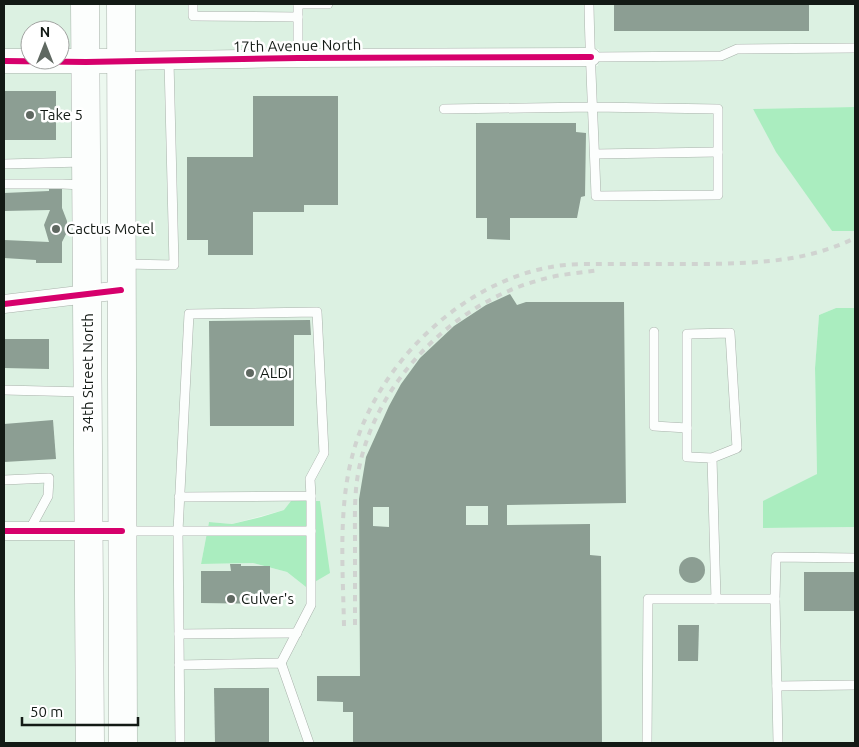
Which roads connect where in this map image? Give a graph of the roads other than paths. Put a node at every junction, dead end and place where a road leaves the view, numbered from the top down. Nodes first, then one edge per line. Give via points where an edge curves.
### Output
1 (85, 4) edge
2 (121, 4) edge
3 (193, 4) edge
4 (298, 4) edge
5 (328, 4) edge
6 (589, 4) edge
7 (298, 17) junction
8 (855, 48) edge
9 (298, 58) junction
10 (591, 58) junction
11 (169, 60) junction
12 (4, 61) edge
13 (121, 61) junction
14 (86, 62) junction
15 (593, 107) junction
16 (444, 109) dead end
17 (718, 152) junction
18 (595, 154) junction
19 (4, 164) edge
20 (86, 174) junction
21 (4, 184) edge
22 (121, 277) junction
23 (88, 294) junction
24 (4, 304) edge
25 (654, 332) dead end
26 (4, 390) edge
27 (88, 392) junction
28 (686, 428) junction
29 (712, 458) junction
30 (4, 480) edge
31 (310, 496) junction
32 (179, 497) junction
33 (4, 531) edge
34 (29, 531) junction
35 (89, 531) junction
36 (122, 531) junction
37 (178, 531) junction
38 (311, 531) junction
39 (855, 558) edge
40 (716, 599) junction
41 (775, 599) junction
42 (297, 633) junction
43 (179, 634) junction
44 (281, 663) junction
45 (179, 665) junction
46 (855, 685) edge
47 (777, 686) junction
48 (90, 743) edge
49 (123, 743) edge
50 (180, 743) edge
51 (309, 743) edge
52 (647, 743) edge
53 (778, 743) edge

1 - 14 highway, 34th Street North
2 - 13 highway
3 - 7 lane via 193,16
4 - 5 lane
4 - 7 lane
6 - 10 lane
7 - 9 lane
8 - 10 lane via 737,49 721,56
9 - 10 street, 17th Avenue North
9 - 11 street, 17th Avenue North
10 - 15 lane
11 - 13 street, 17th Avenue North
11 - 22 lane via 174,265
12 - 14 street, 17th Avenue North
13 - 14 street, 17th Avenue North
13 - 22 highway
14 - 20 highway, 34th Street North
15 - 16 lane
15 - 17 lane via 718,109
15 - 18 lane
17 - 18 lane
17 - 18 lane via 718,195 596,196
19 - 20 lane
20 - 21 lane via 62,184
20 - 23 highway, 34th Street North
22 - 23 street
22 - 36 highway
23 - 24 street
23 - 27 highway, 34th Street North
25 - 28 lane via 654,426
26 - 27 lane
27 - 35 highway, 34th Street North
28 - 29 lane via 686,457
28 - 29 lane via 686,334 730,333 737,448
29 - 40 lane
30 - 34 lane via 49,478 48,496
31 - 32 lane
31 - 32 lane via 310,479 324,453 317,312 188,314
31 - 38 lane
32 - 37 lane
33 - 34 street
34 - 35 street
35 - 36 street
35 - 48 highway, 34th Street North
36 - 37 lane
36 - 49 highway
37 - 38 lane
37 - 43 lane
38 - 42 lane via 311,605
39 - 41 lane via 776,557
40 - 41 lane
40 - 52 lane via 648,599
41 - 47 lane
42 - 43 lane
42 - 44 lane
43 - 45 lane
44 - 45 lane
44 - 51 lane
45 - 50 lane
46 - 47 lane
47 - 53 lane

